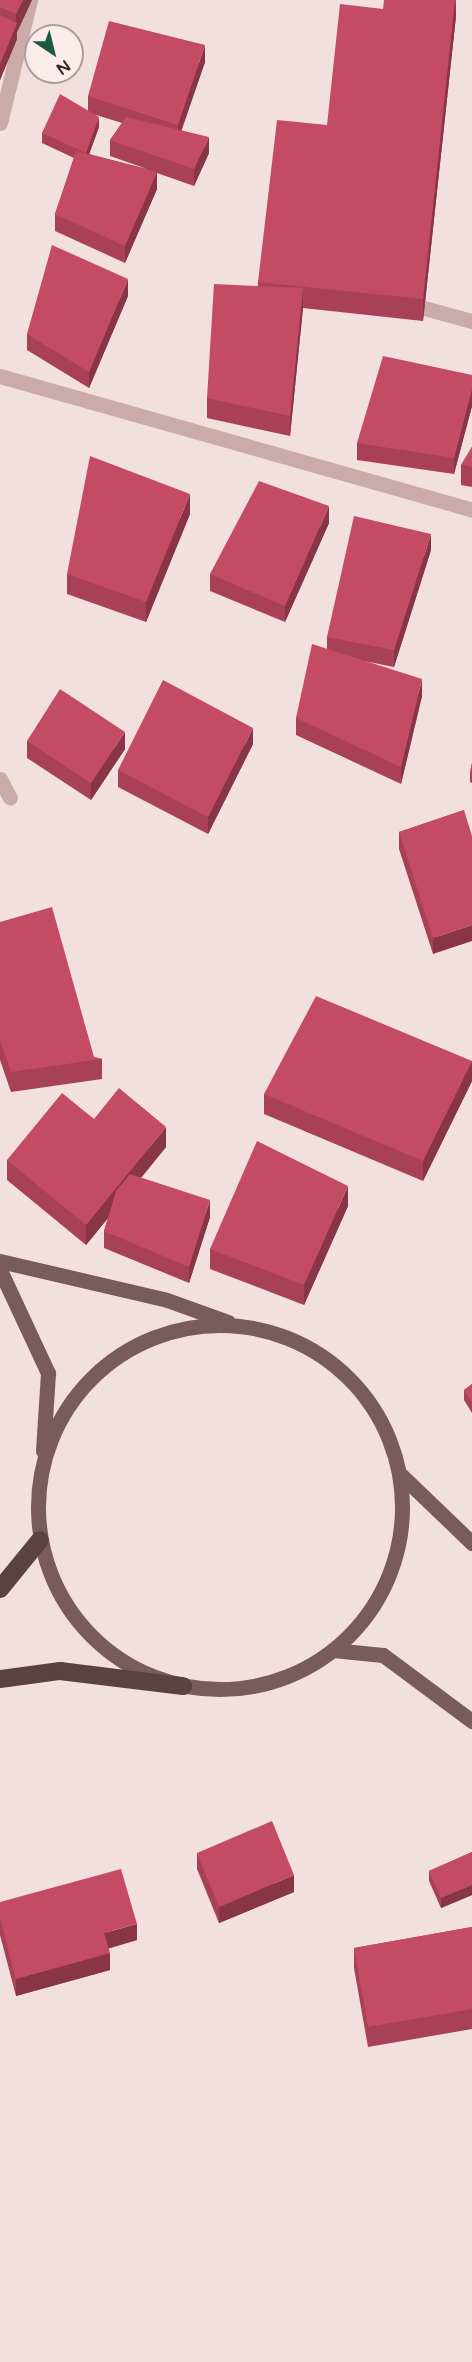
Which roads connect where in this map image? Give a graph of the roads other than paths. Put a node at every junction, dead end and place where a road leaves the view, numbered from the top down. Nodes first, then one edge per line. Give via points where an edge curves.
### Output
1 (30, 0) edge
2 (0, 123) edge
3 (395, 288) edge
4 (472, 321) edge
5 (0, 376) edge
6 (472, 510) edge
7 (0, 779) edge
8 (10, 798) dead end
9 (0, 1261) edge
10 (0, 1270) edge
11 (236, 1325) junction
12 (42, 1465) junction
13 (400, 1474) junction
14 (40, 1540) junction
15 (472, 1543) edge
16 (0, 1588) edge
17 (333, 1650) junction
18 (0, 1679) edge
19 (183, 1686) junction
20 (472, 1721) edge

1 - 2 street
3 - 4 street via 393,300
5 - 6 street
7 - 8 street
9 - 11 main road via 167,1300
10 - 12 main road via 48,1373
11 - 12 main road via 184,1328 135,1345 93,1375 61,1417
11 - 13 main road via 294,1340 344,1372 381,1418
12 - 14 main road via 37,1503
13 - 15 main road
13 - 17 main road via 402,1524 391,1572 367,1616
14 - 16 highway
14 - 19 main road via 57,1592 89,1635 132,1668
17 - 19 main road via 286,1677 246,1687
17 - 20 main road via 383,1655
18 - 19 highway via 60,1671

